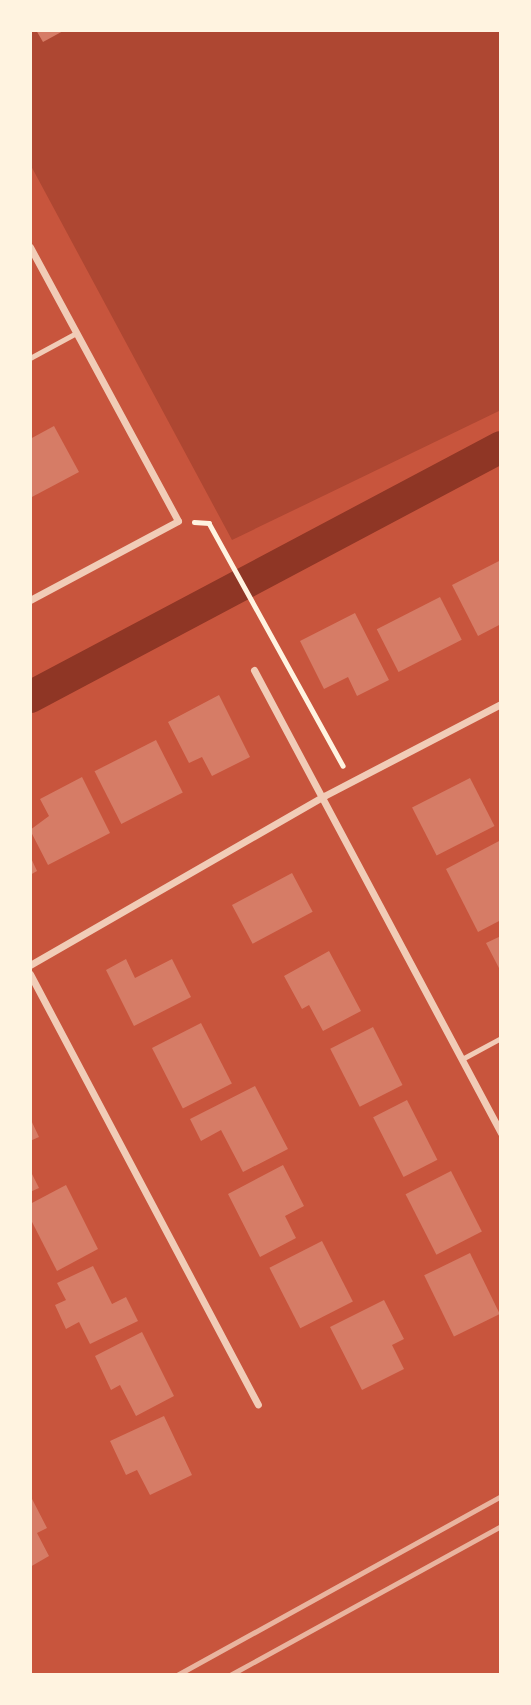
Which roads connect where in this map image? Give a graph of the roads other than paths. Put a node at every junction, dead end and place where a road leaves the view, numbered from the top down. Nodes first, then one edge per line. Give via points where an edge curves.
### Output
1 (30, 247) edge
2 (76, 333) junction
3 (30, 358) edge
4 (30, 600) edge
5 (254, 670) dead end
6 (501, 704) edge
7 (324, 796) junction
8 (30, 965) edge
9 (30, 974) edge
10 (501, 1038) edge
11 (462, 1059) junction
12 (501, 1133) edge
13 (258, 1404) dead end

1 - 2 street
2 - 3 lane
2 - 4 street via 178,520
5 - 7 street
6 - 7 street
7 - 8 street
7 - 11 street
9 - 13 street
10 - 11 lane
11 - 12 street

